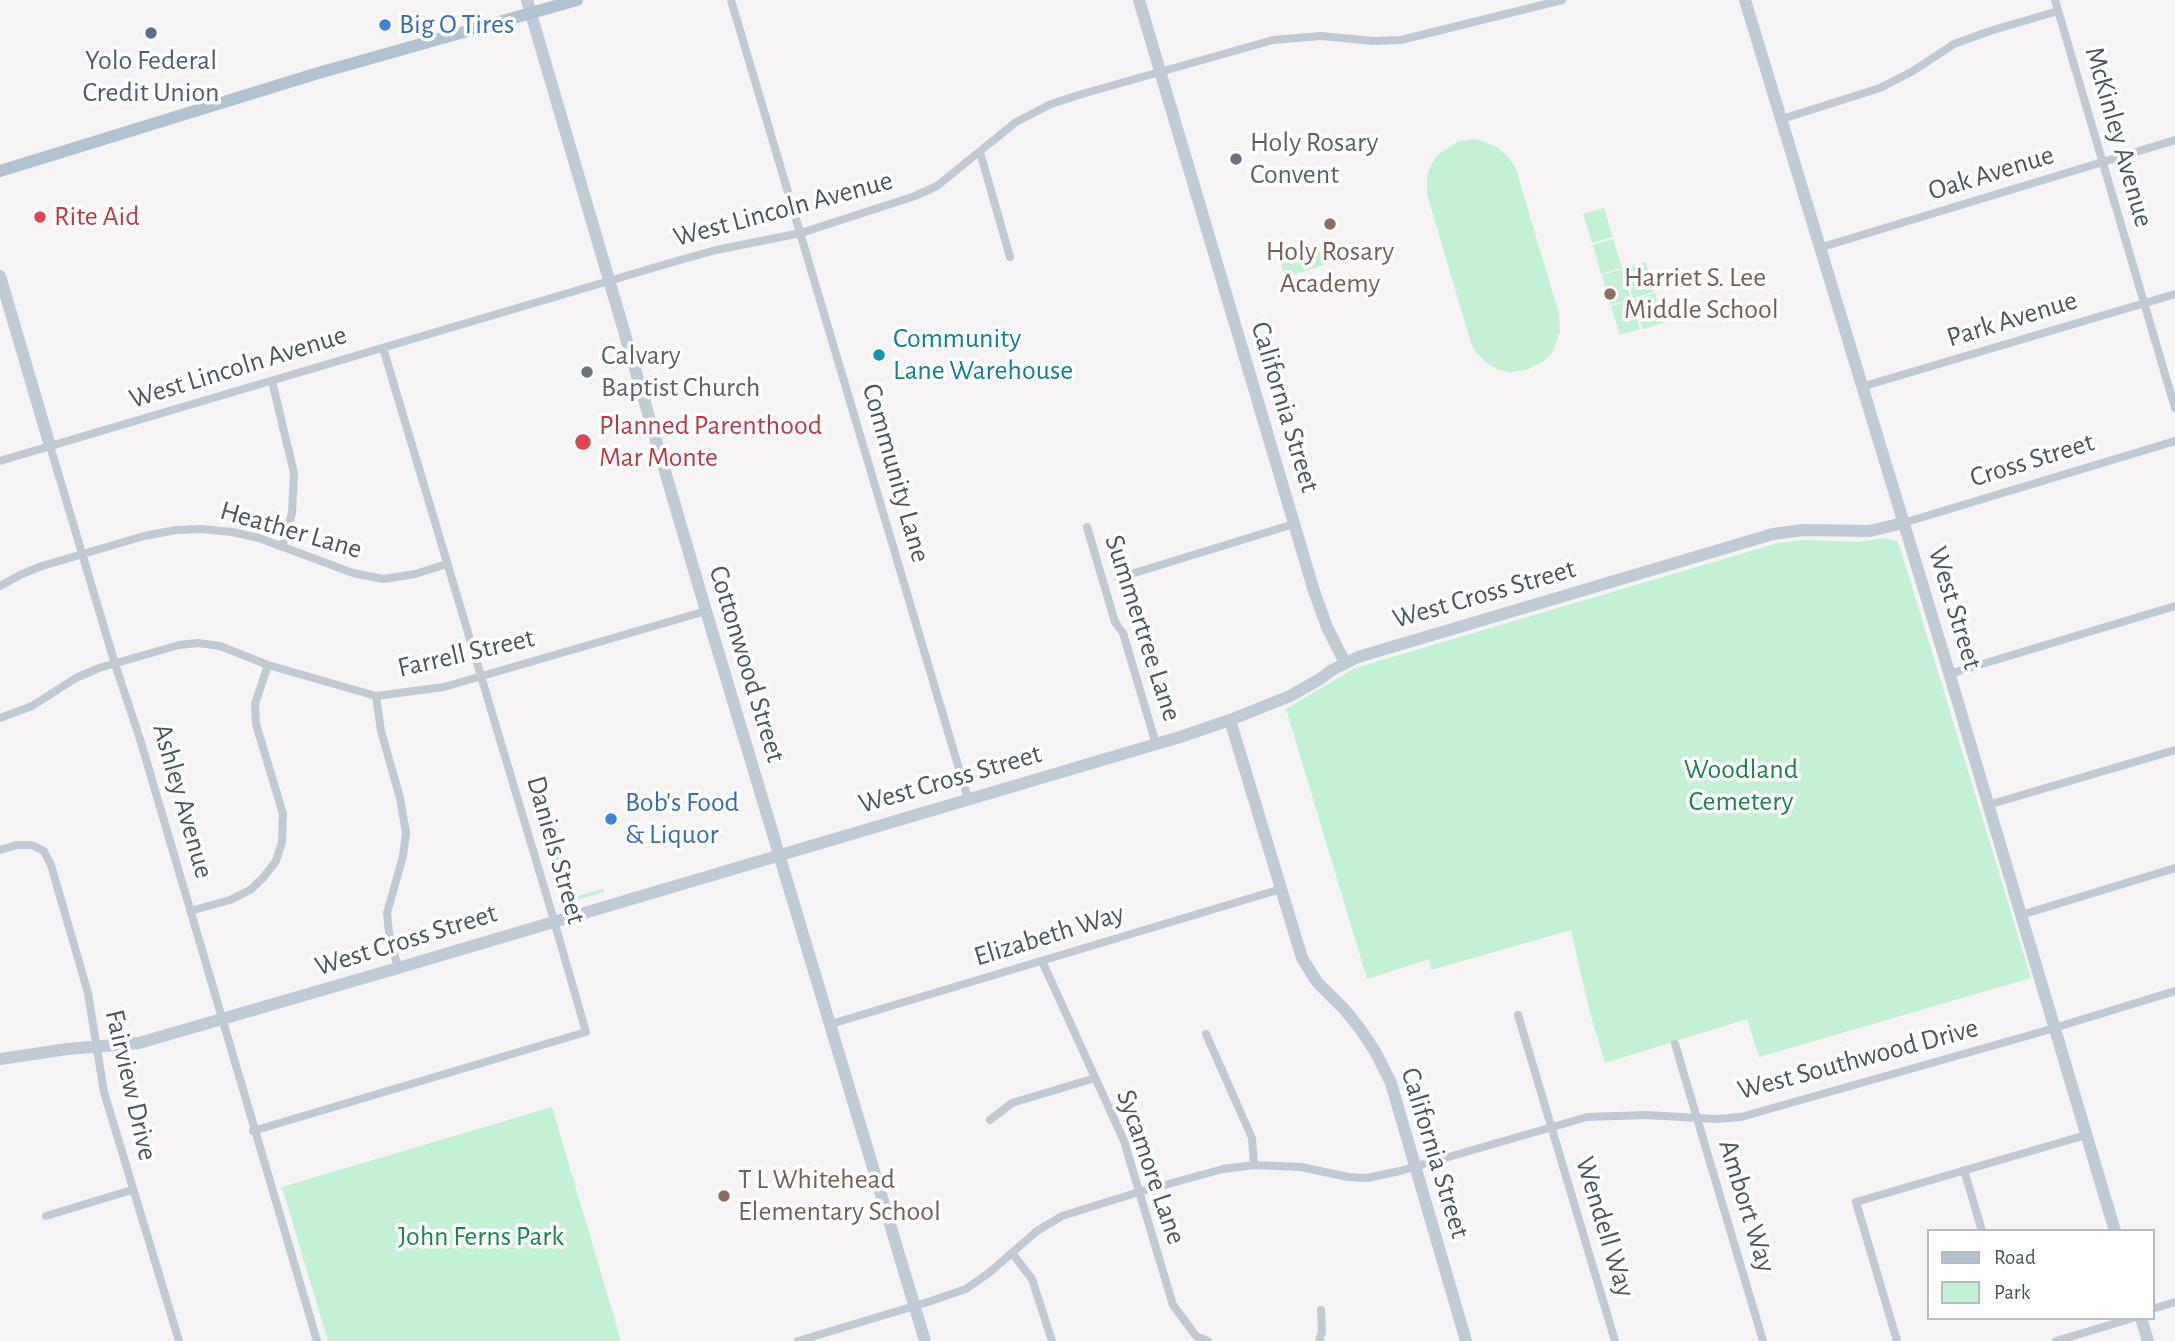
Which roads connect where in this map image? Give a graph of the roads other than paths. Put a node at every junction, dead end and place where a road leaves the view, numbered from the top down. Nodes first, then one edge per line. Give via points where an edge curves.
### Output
1 (527, 0) edge
2 (576, 0) edge
3 (731, 0) edge
4 (1139, 0) edge
5 (1562, 0) edge
6 (1745, 0) edge
7 (2055, 0) edge
8 (2058, 10) junction
9 (531, 13) junction
10 (1160, 72) junction
11 (1782, 119) junction
12 (2175, 140) edge
13 (980, 152) junction
14 (2103, 163) junction
15 (0, 171) edge
16 (801, 233) junction
17 (1819, 248) junction
18 (1010, 257) dead end
19 (0, 276) edge
20 (609, 281) junction
21 (2175, 294) edge
22 (2144, 303) junction
23 (383, 348) junction
24 (272, 381) junction
25 (1861, 387) junction
26 (2175, 408) edge
27 (2175, 441) edge
28 (50, 446) junction
29 (0, 461) edge
30 (1903, 523) junction
31 (1294, 524) junction
32 (1087, 527) dead end
33 (282, 547) junction
34 (83, 555) junction
35 (447, 564) junction
36 (1118, 578) dead end
37 (0, 586) edge
38 (2175, 606) edge
39 (706, 611) junction
40 (1345, 663) junction
41 (115, 664) junction
42 (268, 665) junction
43 (1949, 674) junction
44 (481, 676) junction
45 (376, 696) junction
46 (0, 718) edge
47 (1230, 720) junction
48 (1156, 744) junction
49 (2175, 750) edge
50 (968, 799) junction
51 (1989, 805) junction
52 (0, 850) edge
53 (779, 855) junction
54 (2175, 869) edge
55 (1281, 889) junction
56 (190, 911) junction
57 (2021, 915) junction
58 (554, 921) junction
59 (1042, 961) junction
60 (398, 968) junction
61 (2175, 991) edge
62 (1518, 1015) dead end
63 (221, 1020) junction
64 (831, 1024) junction
65 (2054, 1027) junction
66 (1206, 1034) dead end
67 (1675, 1044) dead end
68 (97, 1047) junction
69 (0, 1059) edge
70 (1095, 1078) junction
71 (1696, 1118) junction
72 (990, 1120) dead end
73 (1550, 1126) junction
74 (253, 1131) junction
75 (2086, 1135) junction
76 (1254, 1165) junction
77 (1416, 1166) junction
78 (1964, 1170) junction
79 (132, 1190) junction
80 (1139, 1192) junction
81 (46, 1216) dead end
82 (1981, 1229) edge
83 (2114, 1229) edge
84 (1012, 1253) junction
85 (2175, 1302) edge
86 (915, 1306) junction
87 (2154, 1309) edge
88 (1321, 1311) dead end
89 (2126, 1320) edge
90 (2142, 1320) edge
91 (817, 1338) edge
92 (179, 1341) edge
93 (317, 1341) edge
94 (798, 1341) edge
95 (925, 1341) edge
96 (1052, 1341) edge
97 (1208, 1341) edge
98 (1319, 1341) edge
99 (1466, 1341) edge
100 (1615, 1341) edge
101 (1763, 1341) edge
102 (1897, 1341) edge
103 (2056, 1341) edge
104 (2148, 1341) edge

1 - 9 street, Cottonwood Street
2 - 9 main road
3 - 16 street, Community Lane
4 - 10 street, California Street
5 - 10 street, West Lincoln Avenue via 1415,38 1286,38
6 - 11 street, West Street
7 - 8 street, McKinley Avenue
8 - 11 street via 1954,44 1880,88
8 - 14 street, McKinley Avenue
9 - 15 main road
9 - 20 street, Cottonwood Street
10 - 13 street, West Lincoln Avenue via 1051,104 1016,122
10 - 31 street, California Street
11 - 17 street, West Street
12 - 14 street, Oak Avenue
13 - 16 street, West Lincoln Avenue via 937,186 915,196
13 - 18 street
14 - 17 street, Oak Avenue
14 - 22 street, McKinley Avenue
16 - 20 street, West Lincoln Avenue via 716,250
16 - 50 street, Community Lane
17 - 25 street, West Street
19 - 28 street, Ashley Avenue
20 - 23 street, West Lincoln Avenue
20 - 39 street, Cottonwood Street
21 - 22 street, Park Avenue
22 - 25 street, Park Avenue
22 - 26 street, McKinley Avenue
23 - 24 street, West Lincoln Avenue
23 - 35 street, Daniels Street
24 - 28 street, West Lincoln Avenue
24 - 33 street via 294,473 292,513
25 - 30 street, West Street
27 - 30 street, Cross Street
28 - 29 street, West Lincoln Avenue
28 - 34 street, Ashley Avenue
30 - 40 street, West Cross Street via 1870,531 1773,534
30 - 43 street, West Street
31 - 36 street
31 - 40 street, California Street via 1321,611
32 - 48 street, Summertree Lane
33 - 34 street, Heather Lane via 202,528 144,536
33 - 35 street, Heather Lane via 352,573 383,579
34 - 37 street, Heather Lane via 22,574
34 - 41 street, Ashley Avenue
35 - 44 street, Daniels Street
38 - 43 street
39 - 44 street, Farrell Street
39 - 53 street, Cottonwood Street
40 - 47 street, West Cross Street via 1298,691
41 - 42 street, Farrell Street via 198,643 220,646
41 - 46 street, Farrell Street via 76,678 32,706
41 - 56 street, Ashley Avenue
42 - 45 street, Farrell Street
42 - 56 street via 255,704 256,724 283,814 276,862 250,890
43 - 51 street, West Street
44 - 45 street, Farrell Street via 444,687
44 - 58 street, Daniels Street
45 - 60 street via 406,833 387,913
47 - 48 street, West Cross Street
47 - 55 street, California Street
48 - 50 street, West Cross Street
49 - 51 street
50 - 53 street, West Cross Street
51 - 57 street, West Street
52 - 68 street, Fairview Drive via 32,845 44,852 51,865 88,993
53 - 58 street, West Cross Street
53 - 64 street, Cottonwood Street
54 - 57 street
55 - 59 street, Elizabeth Way
55 - 77 street, California Street via 1306,966 1354,1020 1384,1068
56 - 63 street, Ashley Avenue
57 - 65 street, West Street
58 - 60 street, West Cross Street
58 - 74 street, Daniels Street via 586,1032
59 - 64 street, Elizabeth Way
59 - 70 street, Sycamore Lane
60 - 63 street, West Cross Street
61 - 65 street, West Southwood Drive
62 - 73 street, Wendell Way
63 - 68 street, West Cross Street via 139,1043
63 - 74 street, Ashley Avenue
64 - 86 street, Cottonwood Street
65 - 71 street, West Southwood Drive via 1767,1111
65 - 75 street, West Street
66 - 76 street via 1252,1138
67 - 71 street, Ambort Way
68 - 69 street, West Cross Street
68 - 79 street, Fairview Drive via 104,1092
70 - 72 street via 1012,1103
70 - 80 street, Sycamore Lane via 1115,1119
71 - 73 street, West Southwood Drive via 1612,1115
71 - 101 street, Ambort Way
73 - 77 street, West Southwood Drive
73 - 100 street, Wendell Way
74 - 93 street, Ashley Avenue
75 - 78 street
75 - 83 street, West Street
76 - 77 street, West Southwood Drive via 1367,1178
76 - 80 street, West Southwood Drive
77 - 99 street, California Street
78 - 82 street
78 - 102 street via 1856,1202
79 - 81 street
79 - 92 street, Fairview Drive
80 - 84 street, West Southwood Drive via 1062,1216
80 - 97 street, Sycamore Lane via 1173,1305 1196,1336
84 - 86 street, West Southwood Drive via 965,1289
84 - 96 street via 1032,1279
85 - 87 street
86 - 91 street, West Southwood Drive
86 - 95 street, Cottonwood Street
88 - 98 street
89 - 103 street
90 - 104 street
91 - 94 street, West Southwood Drive

